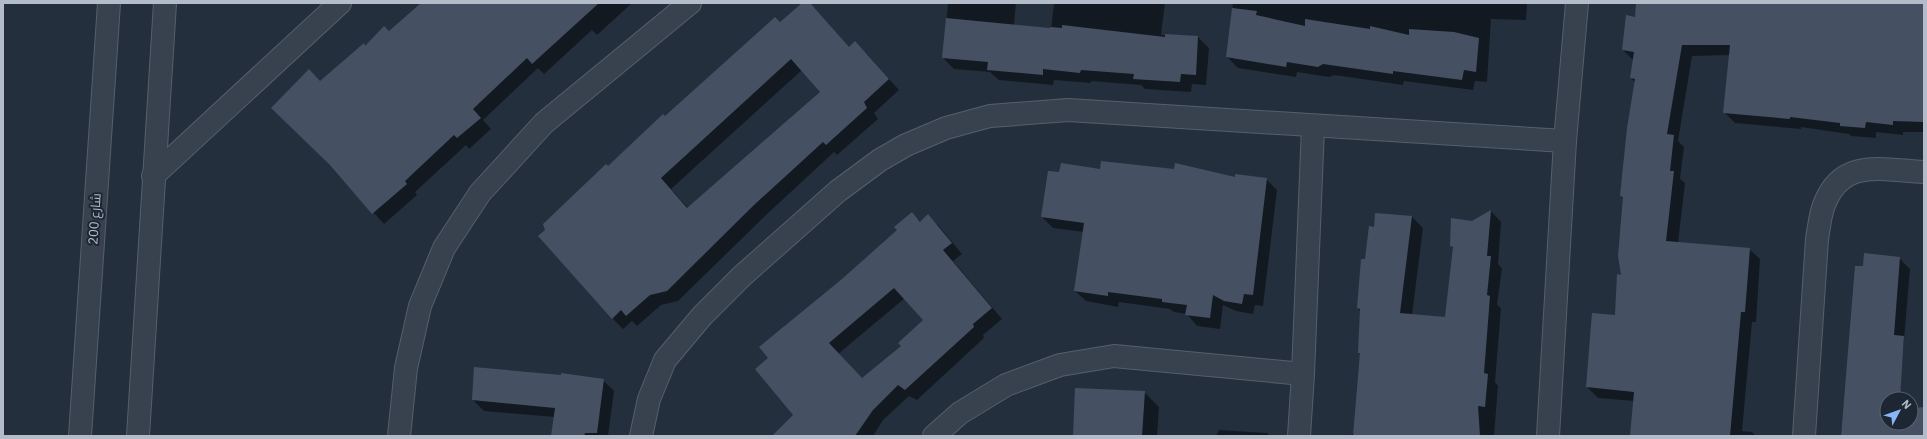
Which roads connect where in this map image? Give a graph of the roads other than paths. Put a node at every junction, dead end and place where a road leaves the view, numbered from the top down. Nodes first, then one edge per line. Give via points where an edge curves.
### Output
1 (109, 3) edge
2 (165, 3) edge
3 (340, 3) edge
4 (690, 3) edge
5 (1577, 3) edge
6 (1313, 127) junction
7 (1565, 141) junction
8 (1924, 172) edge
9 (153, 176) junction
10 (1303, 374) junction
11 (80, 436) edge
12 (138, 436) edge
13 (399, 436) edge
14 (641, 436) edge
15 (934, 436) edge
16 (1299, 436) edge
17 (1548, 436) edge
18 (1804, 436) edge

1 - 11 street, شارع 200
2 - 9 street
3 - 9 street
4 - 13 street via 544,123 480,193 444,248 420,306 406,368
5 - 7 street
6 - 7 street
6 - 10 street
6 - 14 street via 1068,110 990,116 946,128 906,145 880,160 838,191 742,276 702,316 665,360 649,399
7 - 17 street
8 - 18 street via 1870,169 1856,171 1845,175 1832,187 1823,206 1817,239
9 - 12 street
10 - 15 street via 1114,356 1060,365 1006,385 960,413
10 - 16 street

